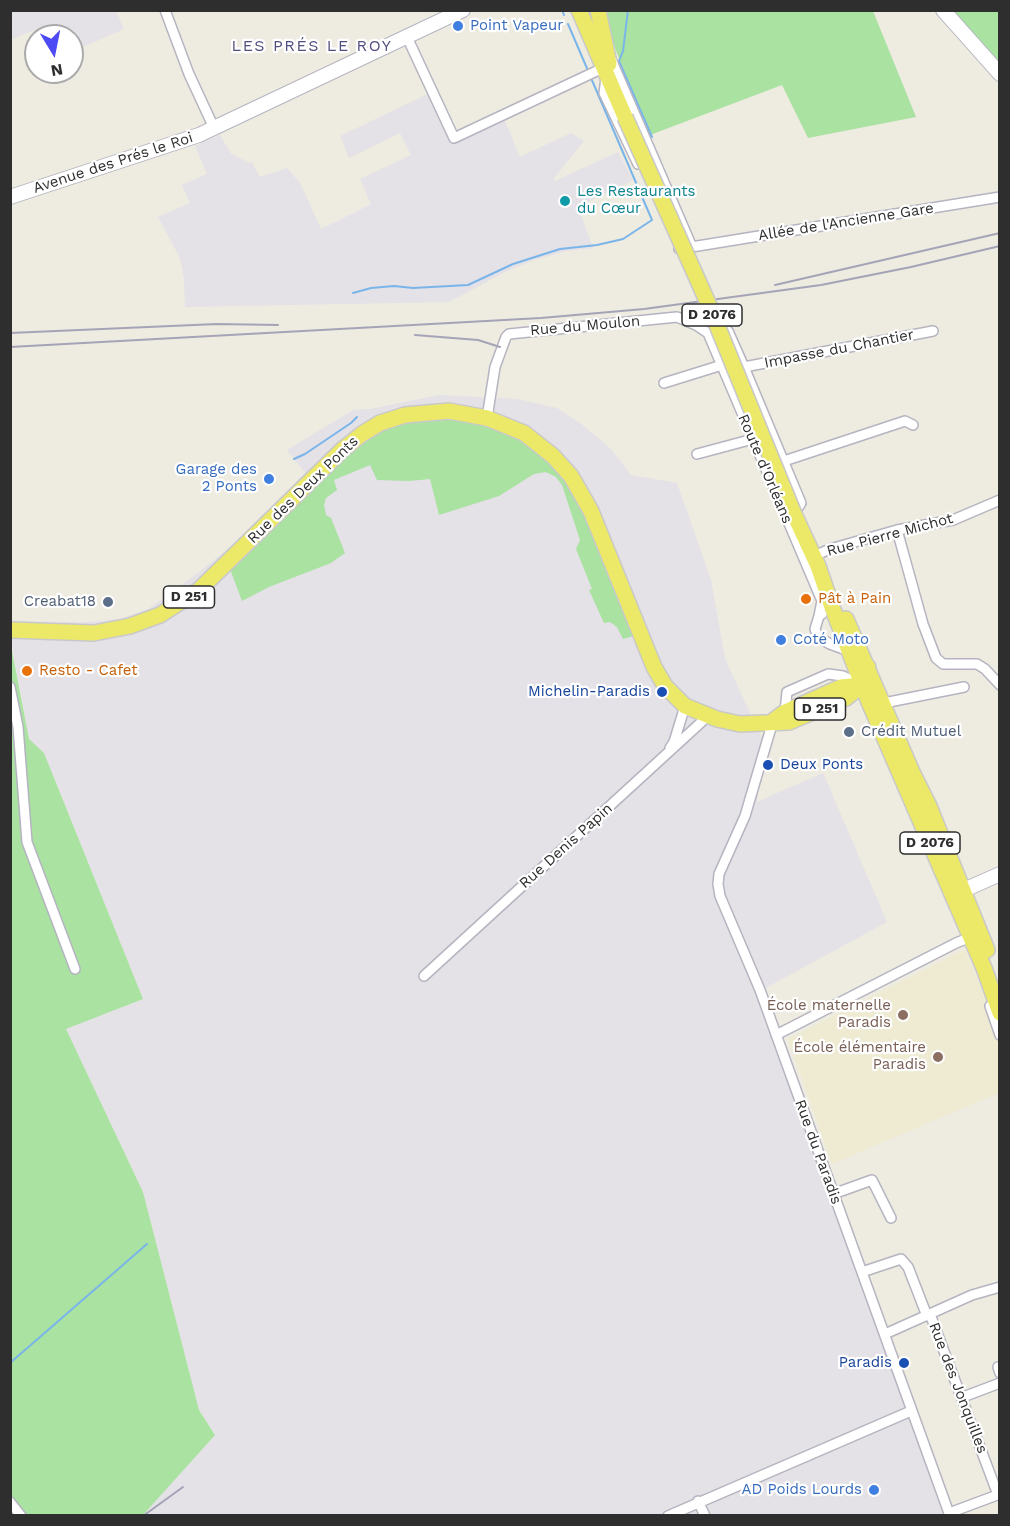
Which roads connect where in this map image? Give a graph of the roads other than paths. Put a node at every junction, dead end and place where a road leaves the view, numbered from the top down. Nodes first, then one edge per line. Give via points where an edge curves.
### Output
1 (165, 10) edge
2 (463, 10) edge
3 (579, 10) edge
4 (943, 10) edge
5 (598, 13) edge
6 (407, 37) junction
7 (605, 46) junction
8 (605, 71) junction
9 (999, 74) edge
10 (618, 99) junction
11 (214, 128) junction
12 (10, 196) edge
13 (999, 197) edge
14 (692, 247) junction
15 (933, 331) dead end
16 (708, 333) junction
17 (722, 365) junction
18 (744, 367) junction
19 (664, 383) dead end
20 (487, 418) junction
21 (913, 425) dead end
22 (753, 439) junction
23 (697, 454) dead end
24 (784, 461) junction
25 (999, 500) edge
26 (794, 514) junction
27 (897, 530) junction
28 (816, 561) junction
29 (825, 611) junction
30 (10, 630) edge
31 (849, 651) junction
32 (868, 667) junction
33 (862, 685) junction
34 (999, 685) edge
35 (10, 687) edge
36 (964, 687) dead end
37 (884, 703) junction
38 (685, 706) junction
39 (712, 718) junction
40 (772, 719) junction
41 (659, 762) junction
42 (929, 806) junction
43 (999, 874) edge
44 (960, 895) junction
45 (968, 939) junction
46 (75, 969) dead end
47 (424, 976) dead end
48 (999, 984) edge
49 (999, 1014) edge
50 (776, 1035) junction
51 (999, 1035) edge
52 (833, 1194) junction
53 (891, 1218) dead end
54 (862, 1272) junction
55 (999, 1287) edge
56 (929, 1315) junction
57 (885, 1334) junction
58 (999, 1367) edge
59 (999, 1373) edge
60 (999, 1383) edge
61 (963, 1397) junction
62 (911, 1412) junction
63 (999, 1495) edge
64 (698, 1501) junction
65 (10, 1502) edge
66 (950, 1514) edge
67 (21, 1515) edge
68 (668, 1515) edge
69 (705, 1515) edge

1 - 11 street, Avenue des Prés le Roi
2 - 6 main road, Avenue des Prés le Roi
3 - 8 main road, Route d'Orléans / D 2076
4 - 9 main road
5 - 7 main road, D 2076
6 - 8 street via 454,138
6 - 11 main road, Avenue des Prés le Roi
7 - 10 main road, Route d'Orléans / D 2076
7 - 14 street
8 - 10 main road, Route d'Orléans / D 2076
8 - 14 street via 604,93 679,249
10 - 26 main road, Route d'Orléans / D 2076, bridge via 708,303
11 - 12 main road, Avenue des Prés le Roi
13 - 14 street, Allée de l'Ancienne Gare
15 - 18 street, Impasse du Chantier
16 - 17 street, Route d'Orléans
16 - 18 street, Route d'Orléans via 728,331
16 - 20 street, Rue du Moulon via 677,317 509,334 495,367
17 - 19 street
17 - 22 street, Route d'Orléans
18 - 24 street, Route d'Orléans
20 - 30 main road, Rue des Deux Ponts / D 251 via 459,411 414,413 392,418 362,434 199,590 160,615 94,633
20 - 38 main road, Rue des Deux Ponts / D 251 via 533,439 571,476 591,511 654,667 665,686
21 - 24 street via 905,421
22 - 23 street
22 - 29 street, Route d'Orléans
24 - 26 street, Route d'Orléans via 801,503
25 - 27 street, Rue Pierre Michot via 953,520
26 - 28 main road, Route d'Orléans / D 2076
27 - 28 street, Rue Pierre Michot via 830,549
27 - 34 street via 936,658 943,663 977,664
28 - 29 main road, Route d'Orléans / D 2076
28 - 32 main road, Route d'Orléans / D 2076
29 - 31 main road, Route d'Orléans / D 2076
29 - 31 street, Route d'Orléans via 815,628 818,637
31 - 33 main road, Route d'Orléans / D 2076
32 - 33 main road
32 - 37 main road, Route d'Orléans / D 2076
33 - 40 main road, Rue des Deux Ponts / D 251 via 841,687
33 - 42 main road, Route d'Orléans / D 2076 via 876,701 905,771
33 - 44 main road, Route d'Orléans / D 2076 via 905,786
35 - 46 street via 18,727 27,842
36 - 37 street
37 - 42 main road, Route d'Orléans / D 2076
38 - 39 main road, Rue des Deux Ponts / D 251
38 - 41 street via 675,742
39 - 40 main road, Rue des Deux Ponts / D 251 via 740,724
39 - 41 street, Rue Denis Papin
40 - 50 street, Rue du Paradis via 746,816 718,884
41 - 47 street, Rue Denis Papin
42 - 44 main road, Route d'Orléans / D 2076
43 - 44 main road
44 - 45 main road, Route d'Orléans / D 2076
44 - 48 main road, Route d'Orléans / D 2076
45 - 49 main road, Route d'Orléans / D 2076
45 - 50 street
45 - 51 street
50 - 52 street, Rue du Paradis
52 - 53 street via 872,1180
52 - 54 street, Rue du Paradis
54 - 56 street, Rue des Jonquilles via 901,1259
54 - 57 street, Rue du Paradis
55 - 56 street
56 - 57 street
56 - 61 street, Rue des Jonquilles
57 - 62 street, Rue du Paradis
58 - 59 street
60 - 61 street
61 - 63 street, Rue des Jonquilles
62 - 64 street
62 - 66 street, Rue du Paradis
63 - 66 street
64 - 68 street
64 - 69 street
65 - 67 street

